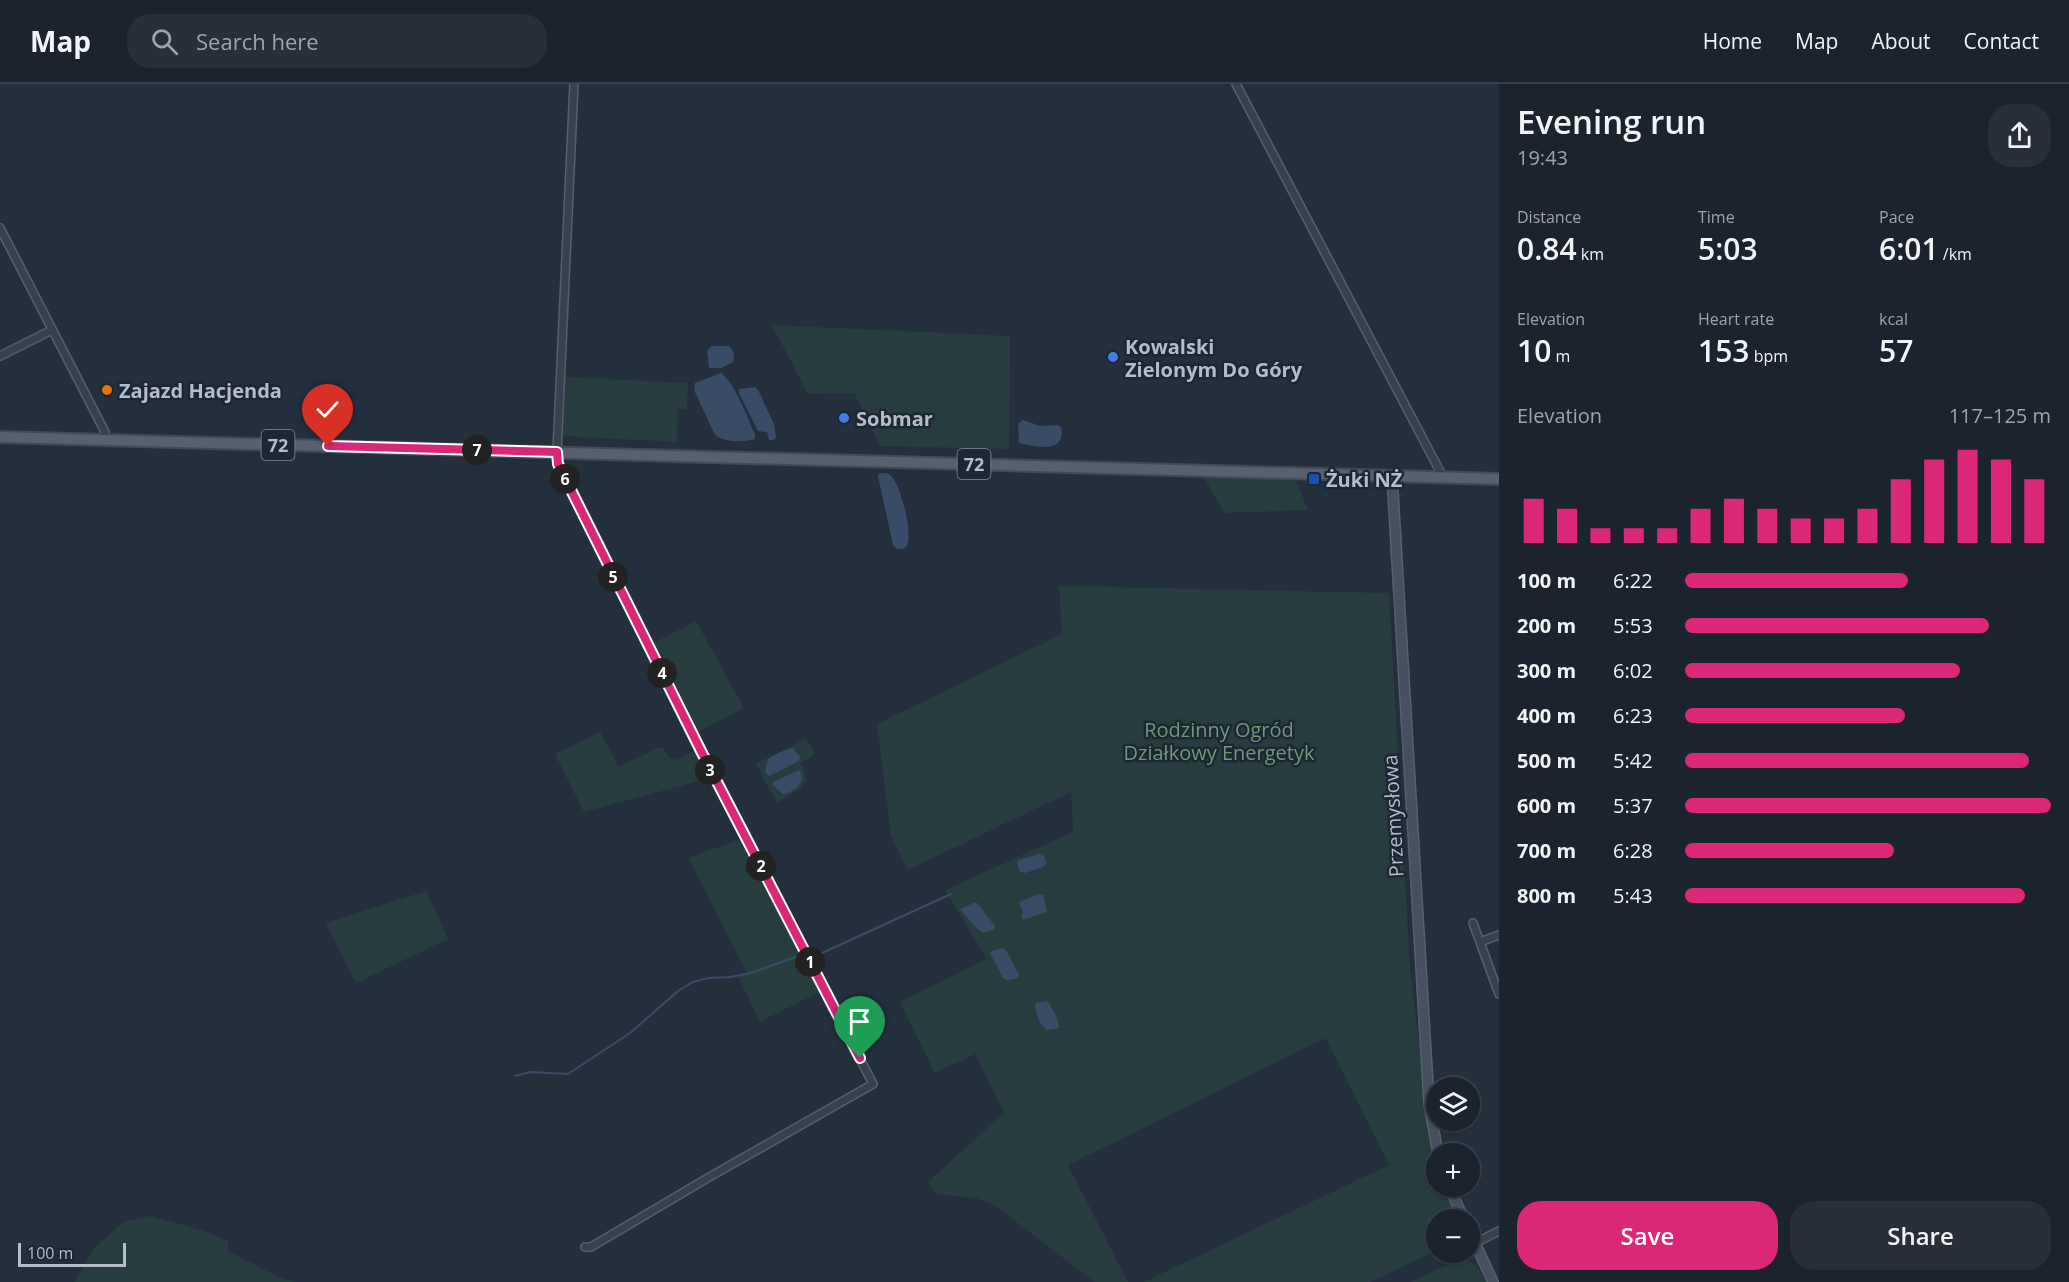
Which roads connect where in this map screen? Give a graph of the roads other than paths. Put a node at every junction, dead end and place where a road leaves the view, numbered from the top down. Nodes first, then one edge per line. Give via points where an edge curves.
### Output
1 (574, 84) edge
2 (1236, 84) edge
3 (0, 228) edge
4 (52, 330) junction
5 (0, 356) edge
6 (0, 437) edge
7 (104, 440) junction
8 (557, 452) junction
9 (1392, 476) junction
10 (1443, 477) junction
11 (1499, 479) edge
12 (1473, 923) dead end
13 (1499, 935) edge
14 (1480, 942) junction
15 (1499, 994) edge
16 (1436, 1143) edge
17 (1499, 1231) edge
18 (1480, 1240) edge
19 (585, 1247) dead end
20 (1480, 1253) edge
21 (1493, 1282) edge

1 - 8 street
2 - 10 street
3 - 4 street
4 - 5 street
4 - 7 street via 105,432
6 - 7 main road, 72
7 - 8 main road, 72
8 - 9 main road, 72
8 - 19 street via 558,464 595,539 873,1084
9 - 10 main road, 72
9 - 16 main road, Przemysłowa via 1429,1103
10 - 11 main road, 72
12 - 14 street
13 - 14 street
14 - 15 street
17 - 18 street
20 - 21 main road

